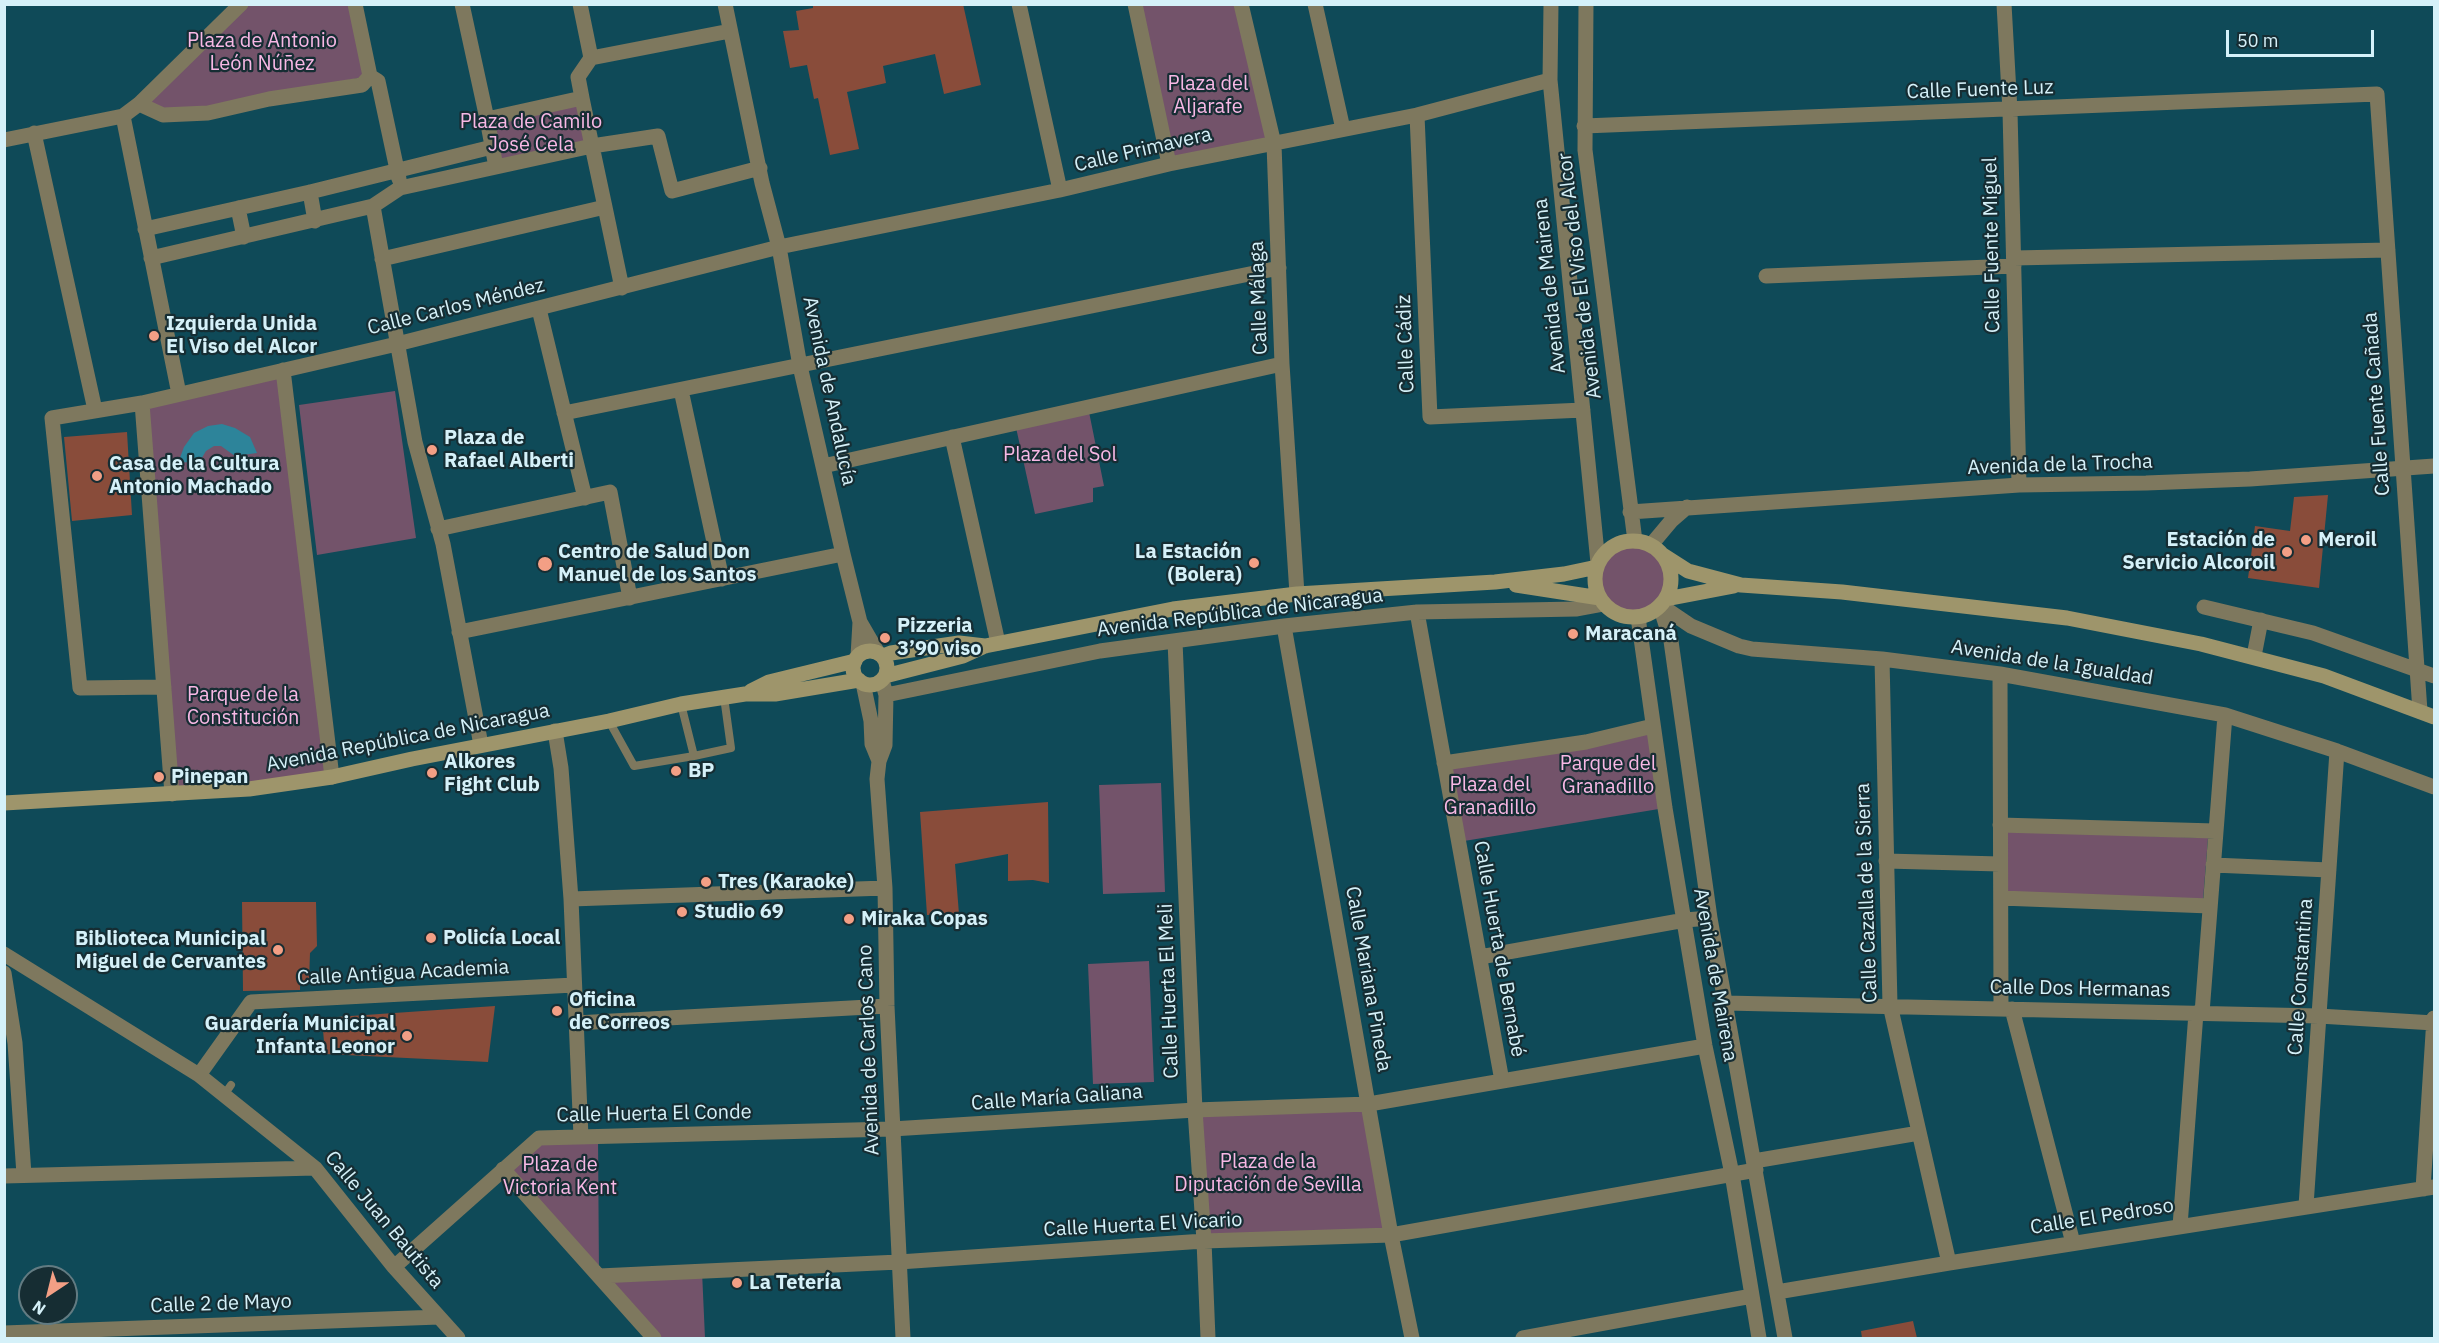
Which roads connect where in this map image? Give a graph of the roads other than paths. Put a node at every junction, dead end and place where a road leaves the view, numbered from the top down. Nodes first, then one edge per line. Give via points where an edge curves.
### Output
1 (241, 4) edge
2 (355, 4) edge
3 (462, 4) edge
4 (580, 4) edge
5 (725, 4) edge
6 (1019, 4) edge
7 (1136, 4) edge
8 (1241, 4) edge
9 (1315, 4) edge
10 (1551, 4) edge
11 (1586, 4) edge
12 (2004, 4) edge
13 (730, 31) junction
14 (591, 58) junction
15 (370, 76) junction
16 (1550, 80) junction
17 (2377, 94) joint
18 (582, 98) junction
19 (139, 104) junction
20 (2010, 111) junction
21 (123, 116) junction
22 (1417, 116) junction
23 (487, 118) junction
24 (1584, 126) junction
25 (1343, 129) junction
26 (34, 133) junction
27 (4, 140) edge
28 (1274, 144) junction
29 (592, 146) junction
30 (492, 147) junction
31 (1169, 164) junction
32 (496, 167) junction
33 (760, 168) junction
34 (398, 170) junction
35 (400, 188) junction
36 (1060, 190) junction
37 (310, 192) junction
38 (373, 206) junction
39 (605, 207) junction
40 (238, 208) junction
41 (315, 221) junction
42 (145, 229) junction
43 (244, 237) junction
44 (779, 247) junction
45 (2388, 250) junction
46 (151, 258) junction
47 (382, 259) junction
48 (2014, 262) junction
49 (1279, 267) junction
50 (1767, 276) dead end
51 (622, 288) junction
52 (539, 309) junction
53 (397, 344) junction
54 (1282, 364) junction
55 (800, 366) junction
56 (282, 370) junction
57 (681, 390) junction
58 (179, 394) junction
59 (142, 402) junction
60 (95, 410) junction
61 (1584, 410) junction
62 (564, 413) junction
63 (952, 438) junction
64 (823, 466) junction
65 (2434, 466) edge
66 (2403, 469) junction
67 (2019, 485) junction
68 (585, 498) junction
69 (1687, 507) junction
70 (1630, 512) junction
71 (438, 529) junction
72 (1635, 541) junction
73 (1651, 545) junction
74 (843, 554) junction
75 (1663, 555) junction
76 (1598, 565) junction
77 (722, 579) junction
78 (1495, 582) junction
79 (1741, 585) junction
80 (1297, 594) junction
81 (630, 598) junction
82 (1602, 601) junction
83 (1662, 604) junction
84 (2204, 608) dead end
85 (1417, 612) junction
86 (1638, 617) junction
87 (2261, 620) junction
88 (860, 622) junction
89 (1284, 626) junction
90 (459, 632) junction
91 (1175, 641) junction
92 (991, 644) junction
93 (880, 654) junction
94 (2253, 656) junction
95 (856, 659) junction
96 (1882, 659) junction
97 (2417, 669) junction
98 (2000, 674) junction
99 (2434, 676) edge
100 (861, 681) junction
101 (884, 684) junction
102 (164, 687) junction
103 (745, 694) junction
104 (724, 697) junction
105 (681, 704) junction
106 (2420, 711) junction
107 (2225, 715) junction
108 (2434, 717) edge
109 (609, 721) junction
110 (1653, 726) junction
111 (555, 731) junction
112 (481, 746) junction
113 (2337, 751) junction
114 (694, 756) junction
115 (879, 761) junction
116 (1444, 763) junction
117 (332, 777) junction
118 (2434, 788) edge
119 (172, 794) junction
120 (4, 803) edge
121 (2000, 825) junction
122 (2215, 831) junction
123 (1886, 861) junction
124 (2000, 864) junction
125 (2213, 865) junction
126 (2329, 870) junction
127 (885, 888) junction
128 (2001, 898) junction
129 (571, 899) junction
130 (2210, 906) junction
131 (1710, 918) junction
132 (1685, 920) junction
133 (4, 954) edge
134 (1480, 957) junction
135 (4, 973) edge
136 (574, 985) junction
137 (1725, 1003) junction
138 (1890, 1005) junction
139 (886, 1006) junction
140 (2007, 1009) junction
141 (2199, 1013) junction
142 (2319, 1016) junction
143 (2434, 1018) edge
144 (576, 1023) junction
145 (2434, 1023) edge
146 (10, 1043) edge
147 (1705, 1046) junction
148 (199, 1075) junction
149 (1502, 1081) junction
150 (1369, 1104) junction
151 (1195, 1110) junction
152 (892, 1129) junction
153 (1919, 1133) junction
154 (581, 1137) junction
155 (1755, 1166) junction
156 (315, 1168) junction
157 (503, 1169) junction
158 (1732, 1174) junction
159 (24, 1175) junction
160 (4, 1176) edge
161 (2429, 1188) edge
162 (2306, 1206) junction
163 (2180, 1226) junction
164 (1391, 1235) junction
165 (1204, 1241) junction
166 (2073, 1243) junction
167 (899, 1262) junction
168 (1949, 1263) junction
169 (394, 1267) junction
170 (599, 1276) junction
171 (1777, 1292) junction
172 (1752, 1296) junction
173 (439, 1317) junction
174 (4, 1333) edge
175 (458, 1338) edge
176 (654, 1338) edge
177 (903, 1338) edge
178 (1208, 1338) edge
179 (1412, 1338) edge
180 (1523, 1338) edge
181 (1759, 1338) edge
182 (1785, 1338) edge

1 - 19 street
2 - 15 street
3 - 23 street
4 - 14 street
5 - 13 street, Avenida de Andalucía
6 - 36 street
7 - 31 street
8 - 28 street, Calle Málaga
9 - 25 street
10 - 16 street, Avenida de Mairena
11 - 24 street, Avenida de El Viso del Alcor
12 - 20 street, Calle Fuente Miguel
13 - 14 street
13 - 33 street, Avenida de Andalucía
14 - 18 street via 578,77
15 - 19 street via 362,85 208,113 163,115
15 - 34 street via 378,81
16 - 22 street, Calle Primavera
16 - 61 street, Avenida de Mairena
17 - 20 street, Calle Fuente Luz
17 - 45 street, Calle Fuente Cañada
18 - 23 street
18 - 29 street
19 - 21 street
20 - 24 street, Calle Fuente Luz
20 - 48 street, Calle Fuente Miguel
21 - 26 street
21 - 42 street
22 - 25 street, Calle Primavera
22 - 61 street, Calle Cádiz via 1430,417
23 - 30 street
24 - 70 street, Avenida de El Viso del Alcor
25 - 28 street, Calle Primavera
26 - 27 street
26 - 60 street
28 - 31 street, Calle Primavera
28 - 49 street, Calle Málaga
29 - 32 street
29 - 33 street via 658,136 672,191
29 - 39 street
30 - 32 street
30 - 34 street
31 - 36 street, Calle Primavera
32 - 35 street
33 - 44 street, Avenida de Andalucía
34 - 35 street
34 - 37 street
35 - 38 street
36 - 44 street, Calle Primavera
37 - 40 street
37 - 41 street
38 - 41 street
38 - 47 street
39 - 47 street
39 - 51 street
40 - 42 street
40 - 43 street
41 - 43 street
42 - 46 street
43 - 46 street
44 - 51 street, Calle Carlos Méndez
44 - 55 street, Avenida de Andalucía
45 - 48 street
45 - 66 street, Calle Fuente Cañada
46 - 58 street
47 - 53 street
48 - 50 street
48 - 67 street, Calle Fuente Miguel
49 - 54 street, Calle Málaga
49 - 55 street
51 - 52 street, Calle Carlos Méndez
52 - 53 street, Calle Carlos Méndez
52 - 62 street
53 - 56 street, Calle Carlos Méndez
53 - 71 street via 415,442
54 - 63 street
54 - 80 street, Calle Málaga
55 - 57 street
55 - 64 street, Avenida de Andalucía
56 - 58 street, Calle Carlos Méndez
56 - 117 street
57 - 62 street
57 - 77 street
58 - 59 street, Calle Carlos Méndez
59 - 60 street, Calle Carlos Méndez
59 - 102 street
60 - 102 street, Calle Carlos Méndez via 52,418 80,688
61 - 76 street, Avenida de Mairena
62 - 68 street
63 - 64 street
63 - 92 street
64 - 74 street, Avenida de Andalucía
65 - 66 street, Avenida de la Trocha
66 - 67 street, Avenida de la Trocha via 2146,483
66 - 97 street, Calle Fuente Cañada
67 - 69 street, Avenida de la Trocha
68 - 71 street
68 - 81 street via 610,492
69 - 70 street, Avenida de la Trocha
69 - 73 street
70 - 72 street, Avenida de El Viso del Alcor
71 - 90 street
72 - 73 street
72 - 76 street via 1613,546
73 - 75 street
74 - 77 street
74 - 88 street, Avenida de Andalucía
75 - 79 street via 1688,571
75 - 83 street via 1671,577
76 - 78 street, Avenida República de Nicaragua via 1564,574
76 - 82 street via 1595,583
77 - 81 street
78 - 80 street, Avenida República de Nicaragua
78 - 82 street, Avenida República de Nicaragua
79 - 83 street
79 - 94 street via 1842,592 2067,618
80 - 92 street, Avenida República de Nicaragua via 1173,609
81 - 90 street
82 - 85 street, Avenida República de Nicaragua via 1577,609
82 - 86 street via 1618,614
83 - 86 street
83 - 96 street, Avenida de la Igualdad via 1684,622 1738,646
83 - 131 street via 1671,641
84 - 87 street
85 - 89 street, Avenida República de Nicaragua
85 - 116 street, Calle Huerta de Bernabé
86 - 110 street, Avenida de Mairena
87 - 94 street
87 - 97 street via 2313,633
88 - 93 street, Avenida de Andalucía
88 - 95 street, Avenida de Andalucía
89 - 91 street, Avenida República de Nicaragua
89 - 150 street, Calle Mariana Pineda
90 - 112 street
91 - 101 street, Avenida República de Nicaragua
91 - 151 street, Calle Huerta El Meli
92 - 93 street, Avenida República de Nicaragua via 958,643
92 - 101 street, Avenida República de Nicaragua
93 - 95 street via 868,651
93 - 101 street via 887,666
94 - 106 street
95 - 100 street via 854,671
95 - 103 street, Avenida República de Nicaragua via 769,682
96 - 98 street, Avenida de la Igualdad
96 - 123 street, Calle Cazalla de la Sierra
97 - 99 street
97 - 106 street, Calle Fuente Cañada
98 - 107 street, Avenida de la Igualdad
98 - 121 street
100 - 101 street
100 - 103 street, Avenida República de Nicaragua via 775,694
100 - 115 street, Avenida de Carlos Cano via 872,744
101 - 115 street, Avenida de Carlos Cano via 885,745
102 - 119 street
103 - 104 street, Avenida República de Nicaragua
104 - 105 street, Avenida República de Nicaragua
104 - 114 lane via 731,748
105 - 109 street, Avenida República de Nicaragua
105 - 114 lane
106 - 108 street
107 - 113 street, Avenida de la Igualdad
107 - 122 street
109 - 111 street, Avenida República de Nicaragua
109 - 114 lane via 634,766
110 - 116 street via 1586,742
110 - 132 street, Avenida de Mairena
111 - 112 street, Avenida República de Nicaragua
111 - 129 street
112 - 117 street, Avenida República de Nicaragua
113 - 118 street, Avenida de la Igualdad
113 - 126 street, Calle Constantina
115 - 127 street, Avenida de Carlos Cano
116 - 134 street, Calle Huerta de Bernabé
117 - 119 street, Avenida República de Nicaragua via 249,789
119 - 120 street, Avenida República de Nicaragua
121 - 122 street
121 - 124 street
122 - 125 street
123 - 124 street
123 - 138 street, Calle Cazalla de la Sierra
124 - 128 street
125 - 126 street
125 - 130 street
126 - 142 street, Calle Constantina
127 - 129 street
127 - 139 street, Avenida de Carlos Cano
128 - 130 street
128 - 140 street
129 - 136 street
130 - 141 street
131 - 132 street
131 - 137 street
132 - 134 street
132 - 147 street, Avenida de Mairena
133 - 148 street, Calle Juan Bautista
134 - 149 street, Calle Huerta de Bernabé
135 - 146 street
136 - 144 street
136 - 148 street, Calle Antigua Academia via 251,1002
137 - 138 street, Calle Dos Hermanas
137 - 155 street
138 - 140 street, Calle Dos Hermanas
138 - 153 street, Calle Cazalla de la Sierra
139 - 144 street
139 - 152 street, Avenida de Carlos Cano
140 - 141 street, Calle Dos Hermanas
140 - 166 street
141 - 142 street, Calle Dos Hermanas
141 - 163 street
142 - 145 street, Calle Dos Hermanas
142 - 162 street, Calle Constantina
143 - 145 street
144 - 154 street
145 - 161 street
146 - 159 street
147 - 149 street, Calle María Galiana
147 - 158 street, Avenida de Mairena
148 - 156 street, Calle Juan Bautista via 227,1090
149 - 150 street, Calle María Galiana
150 - 151 street, Calle María Galiana
150 - 164 street, Calle Mariana Pineda
151 - 152 street, Calle María Galiana
151 - 165 street, Calle Huerta El Meli
152 - 154 street, Calle Huerta El Conde
152 - 167 street, Avenida de Carlos Cano
153 - 155 street
153 - 168 street, Calle Cazalla de la Sierra
154 - 157 street, Calle Huerta El Conde via 538,1138
155 - 158 street
155 - 171 street
156 - 159 street
156 - 169 street, Calle Juan Bautista
157 - 169 street, Calle Huerta El Conde
157 - 170 street
158 - 164 street, Calle Huerta El Vicario
158 - 172 street, Avenida de Mairena
159 - 160 street
161 - 162 street, Calle El Pedroso
162 - 163 street, Calle El Pedroso
163 - 166 street, Calle El Pedroso
164 - 165 street, Calle Huerta El Vicario
164 - 179 street, Calle Mariana Pineda
165 - 167 street, Calle Huerta El Vicario
165 - 178 street, Calle Huerta El Meli
166 - 168 street, Calle El Pedroso
167 - 170 street, Calle Huerta El Vicario
167 - 177 street, Avenida de Carlos Cano
168 - 171 street, Calle El Pedroso
169 - 173 street, Calle Juan Bautista
170 - 176 street
171 - 182 street
172 - 180 street
172 - 181 street, Avenida de Mairena
173 - 174 street, Calle 2 de Mayo
173 - 175 street, Calle Juan Bautista

